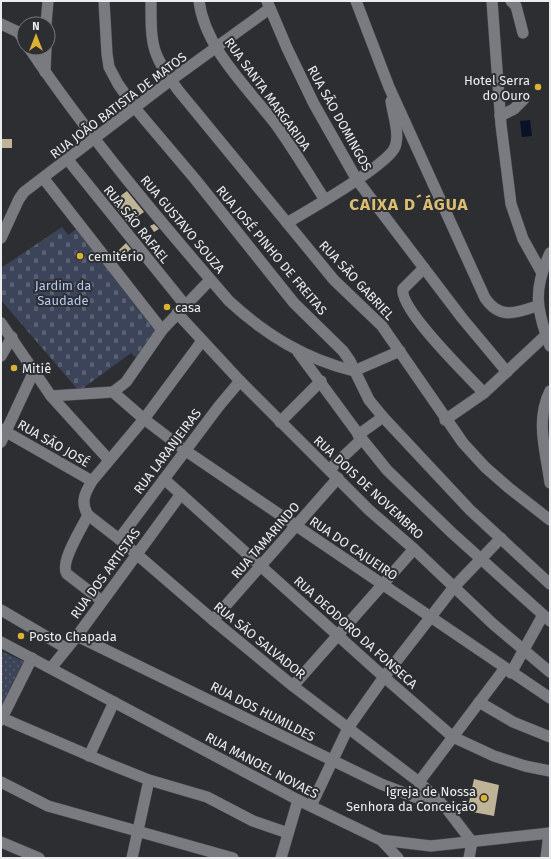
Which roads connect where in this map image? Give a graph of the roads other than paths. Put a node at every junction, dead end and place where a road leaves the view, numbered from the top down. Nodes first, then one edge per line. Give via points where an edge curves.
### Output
1 (48, 1) edge
2 (104, 1) edge
3 (151, 1) edge
4 (199, 1) edge
5 (356, 1) edge
6 (492, 1) edge
7 (511, 1) edge
8 (268, 5) edge
9 (47, 16) edge
10 (1, 24) edge
11 (16, 32) edge
12 (523, 33) dead end
13 (216, 47) junction
14 (34, 56) edge
15 (46, 56) edge
16 (45, 72) junction
17 (171, 80) junction
18 (389, 87) junction
19 (524, 99) dead end
20 (135, 108) junction
21 (500, 116) junction
22 (94, 140) junction
23 (68, 160) junction
24 (44, 179) junction
25 (357, 180) junction
26 (325, 200) junction
27 (287, 223) junction
28 (1, 238) edge
29 (550, 253) edge
30 (424, 268) junction
31 (542, 273) junction
32 (210, 280) junction
33 (537, 306) junction
34 (181, 309) junction
35 (1, 323) edge
36 (162, 330) junction
37 (546, 335) junction
38 (12, 337) junction
39 (202, 341) junction
40 (550, 346) edge
41 (297, 351) junction
42 (400, 351) junction
43 (1, 356) edge
44 (34, 371) junction
45 (354, 371) junction
46 (507, 372) junction
47 (240, 381) junction
48 (321, 381) junction
49 (550, 391) edge
50 (113, 392) junction
51 (484, 393) junction
52 (51, 396) junction
53 (383, 417) junction
54 (144, 419) junction
55 (445, 420) junction
56 (280, 422) junction
57 (546, 424) edge
58 (3, 430) edge
59 (360, 437) junction
60 (1, 442) edge
61 (186, 451) junction
62 (109, 460) junction
63 (330, 469) junction
64 (338, 478) junction
65 (164, 479) junction
66 (92, 481) junction
67 (550, 483) edge
68 (181, 494) junction
69 (88, 515) junction
70 (550, 520) edge
71 (296, 525) junction
72 (500, 538) junction
73 (119, 539) junction
74 (414, 549) junction
75 (137, 553) junction
76 (480, 558) junction
77 (262, 566) junction
78 (550, 584) edge
79 (383, 585) junction
80 (454, 587) junction
81 (102, 601) junction
82 (1, 610) edge
83 (430, 616) junction
84 (546, 618) edge
85 (213, 620) junction
86 (338, 635) junction
87 (77, 636) junction
88 (1, 642) edge
89 (66, 648) junction
90 (524, 650) junction
91 (32, 658) junction
92 (51, 668) junction
93 (508, 670) junction
94 (550, 672) edge
95 (384, 678) junction
96 (293, 686) junction
97 (550, 698) edge
98 (114, 702) junction
99 (479, 702) junction
100 (5, 704) edge
101 (2, 719) edge
102 (348, 728) junction
103 (453, 737) junction
104 (550, 737) edge
105 (89, 756) junction
106 (331, 761) junction
107 (550, 771) edge
108 (149, 780) junction
109 (1, 782) edge
110 (419, 782) junction
111 (298, 800) junction
112 (440, 802) junction
113 (311, 806) junction
114 (138, 831) junction
115 (288, 833) junction
116 (549, 833) edge
117 (381, 840) junction
118 (1, 842) edge
119 (472, 842) junction
120 (39, 858) edge
121 (132, 858) edge
122 (233, 858) edge
123 (281, 858) edge
124 (398, 858) edge
125 (469, 858) edge
126 (546, 858) edge

1 - 9 street
2 - 20 street, RUA JOSÉ PINHO DE FREITAS via 109,67
3 - 17 street, RUA SÃO GABRIEL via 153,47 159,63
4 - 13 street, RUA SANTA MARGARIDA via 201,14
5 - 18 street
6 - 21 street
7 - 12 street via 516,6
8 - 13 street, RUA JOÃO BATISTA DE MATOS
8 - 25 street, RUA SÃO DOMINGOS via 314,104
10 - 11 street
13 - 17 street, RUA JOÃO BATISTA DE MATOS
13 - 26 street, RUA SANTA MARGARIDA via 287,140
14 - 16 street, RUA GUSTAVO SOUZA
15 - 16 street
16 - 22 street, RUA GUSTAVO SOUZA
17 - 20 street, RUA JOÃO BATISTA DE MATOS
17 - 27 street, RUA SÃO GABRIEL
18 - 25 street via 396,134 395,148 384,161
18 - 33 street via 491,307 498,312 515,312
19 - 21 street via 514,109
20 - 22 street, RUA JOÃO BATISTA DE MATOS
20 - 45 street, RUA JOSÉ PINHO DE FREITAS via 294,303 343,351
21 - 31 street via 513,215
22 - 23 street, RUA JOÃO BATISTA DE MATOS
22 - 32 street, RUA GUSTAVO SOUZA
23 - 24 street, RUA JOÃO BATISTA DE MATOS
23 - 34 street, RUA SÃO RAFAEL
24 - 28 street, RUA JOÃO BATISTA DE MATOS via 24,192
24 - 36 street
25 - 26 street
25 - 30 street, RUA SÃO DOMINGOS
26 - 27 street
27 - 42 street, RUA SÃO GABRIEL via 334,280 367,311
29 - 31 street
30 - 46 street, RUA SÃO DOMINGOS
30 - 51 street via 403,289 403,297 424,328
31 - 33 street
32 - 34 street
32 - 41 street, RUA GUSTAVO SOUZA via 249,320
33 - 37 street
34 - 36 street
34 - 39 street, RUA DOIS DE NOVEMBRO
35 - 38 street
36 - 50 street via 126,382
37 - 40 street
37 - 46 street
38 - 43 street
38 - 44 street
39 - 47 street, RUA DOIS DE NOVEMBRO
39 - 54 street
41 - 45 street, RUA GUSTAVO SOUZA
41 - 48 street
42 - 45 street
42 - 55 street, RUA SÃO GABRIEL
44 - 52 street
44 - 58 street
45 - 53 street, RUA JOSÉ PINHO DE FREITAS via 369,400
46 - 51 street
47 - 56 street, RUA DOIS DE NOVEMBRO
47 - 61 street, RUA LARANJEIRAS
48 - 56 street
48 - 59 street
49 - 57 street via 543,410
50 - 52 street
50 - 54 street, RUA DO CAJUEIRO
51 - 55 street
52 - 62 street
53 - 59 street
53 - 72 street, RUA JOSÉ PINHO DE FREITAS via 470,510
54 - 61 street, RUA DO CAJUEIRO
54 - 62 street
55 - 70 street, RUA SÃO GABRIEL via 485,467
56 - 63 street, RUA DOIS DE NOVEMBRO
57 - 67 street
58 - 60 street
58 - 66 street, RUA SÃO JOSÉ
59 - 63 street
59 - 76 street via 387,470
61 - 65 street, RUA LARANJEIRAS
61 - 71 street, RUA DO CAJUEIRO
62 - 66 street
63 - 64 street, RUA DOIS DE NOVEMBRO
64 - 71 street, RUA TAMARINDO
64 - 74 street, RUA DOIS DE NOVEMBRO via 369,510
65 - 68 street, RUA DEODORO DA FONSECA
65 - 73 street, RUA LARANJEIRAS
66 - 69 street via 83,500
68 - 75 street, RUA DOS ARTISTAS
68 - 77 street, RUA DEODORO DA FONSECA
69 - 73 street, RUA SÃO SALVADOR
69 - 81 street via 64,568 67,574
71 - 77 street, RUA TAMARINDO
71 - 79 street, RUA DO CAJUEIRO
72 - 76 street
72 - 78 street, RUA JOSÉ PINHO DE FREITAS
73 - 75 street, RUA SÃO SALVADOR
74 - 79 street
74 - 80 street, RUA DOIS DE NOVEMBRO
75 - 81 street, RUA DOS ARTISTAS
75 - 85 street, RUA SÃO SALVADOR
76 - 80 street
76 - 84 street
77 - 85 street, RUA TAMARINDO
77 - 86 street, RUA DEODORO DA FONSECA
79 - 83 street, RUA DO CAJUEIRO
79 - 86 street
80 - 83 street
80 - 90 street, RUA DOIS DE NOVEMBRO
81 - 87 street, RUA DOS ARTISTAS
82 - 89 street
83 - 93 street, RUA DO CAJUEIRO
83 - 95 street
84 - 90 street
85 - 96 street, RUA SÃO SALVADOR
86 - 95 street, RUA DEODORO DA FONSECA
86 - 96 street
87 - 89 street, RUA DOS ARTISTAS
87 - 106 street, RUA DOS HUMILDES
88 - 91 street, RUA MANOEL NOVAES
89 - 92 street, RUA DOS ARTISTAS
90 - 93 street
90 - 94 street, RUA DOIS DE NOVEMBRO
91 - 92 street, RUA MANOEL NOVAES
91 - 100 street
92 - 98 street, RUA MANOEL NOVAES
93 - 97 street, RUA DO CAJUEIRO
93 - 99 street
95 - 102 street
95 - 103 street, RUA DEODORO DA FONSECA
96 - 102 street, RUA SÃO SALVADOR
98 - 105 street
98 - 111 street, RUA MANOEL NOVAES
99 - 103 street
99 - 104 street via 513,722
100 - 101 street
101 - 105 street
102 - 106 street
102 - 110 street, RUA SÃO SALVADOR
103 - 107 street, RUA DEODORO DA FONSECA via 494,756
103 - 110 street
105 - 108 street
106 - 112 street, RUA DOS HUMILDES via 405,794
106 - 113 street
108 - 114 street
108 - 115 street via 200,795 254,821
109 - 114 street via 48,806
110 - 112 street, RUA SÃO SALVADOR
111 - 113 street, RUA MANOEL NOVAES
111 - 115 street
112 - 119 street, RUA SÃO SALVADOR
113 - 117 street, RUA MANOEL NOVAES
114 - 121 street
114 - 122 street
115 - 123 street
116 - 119 street, RUA MANOEL NOVAES
116 - 126 street
117 - 119 street, RUA MANOEL NOVAES via 422,846
117 - 124 street
118 - 120 street
119 - 125 street

